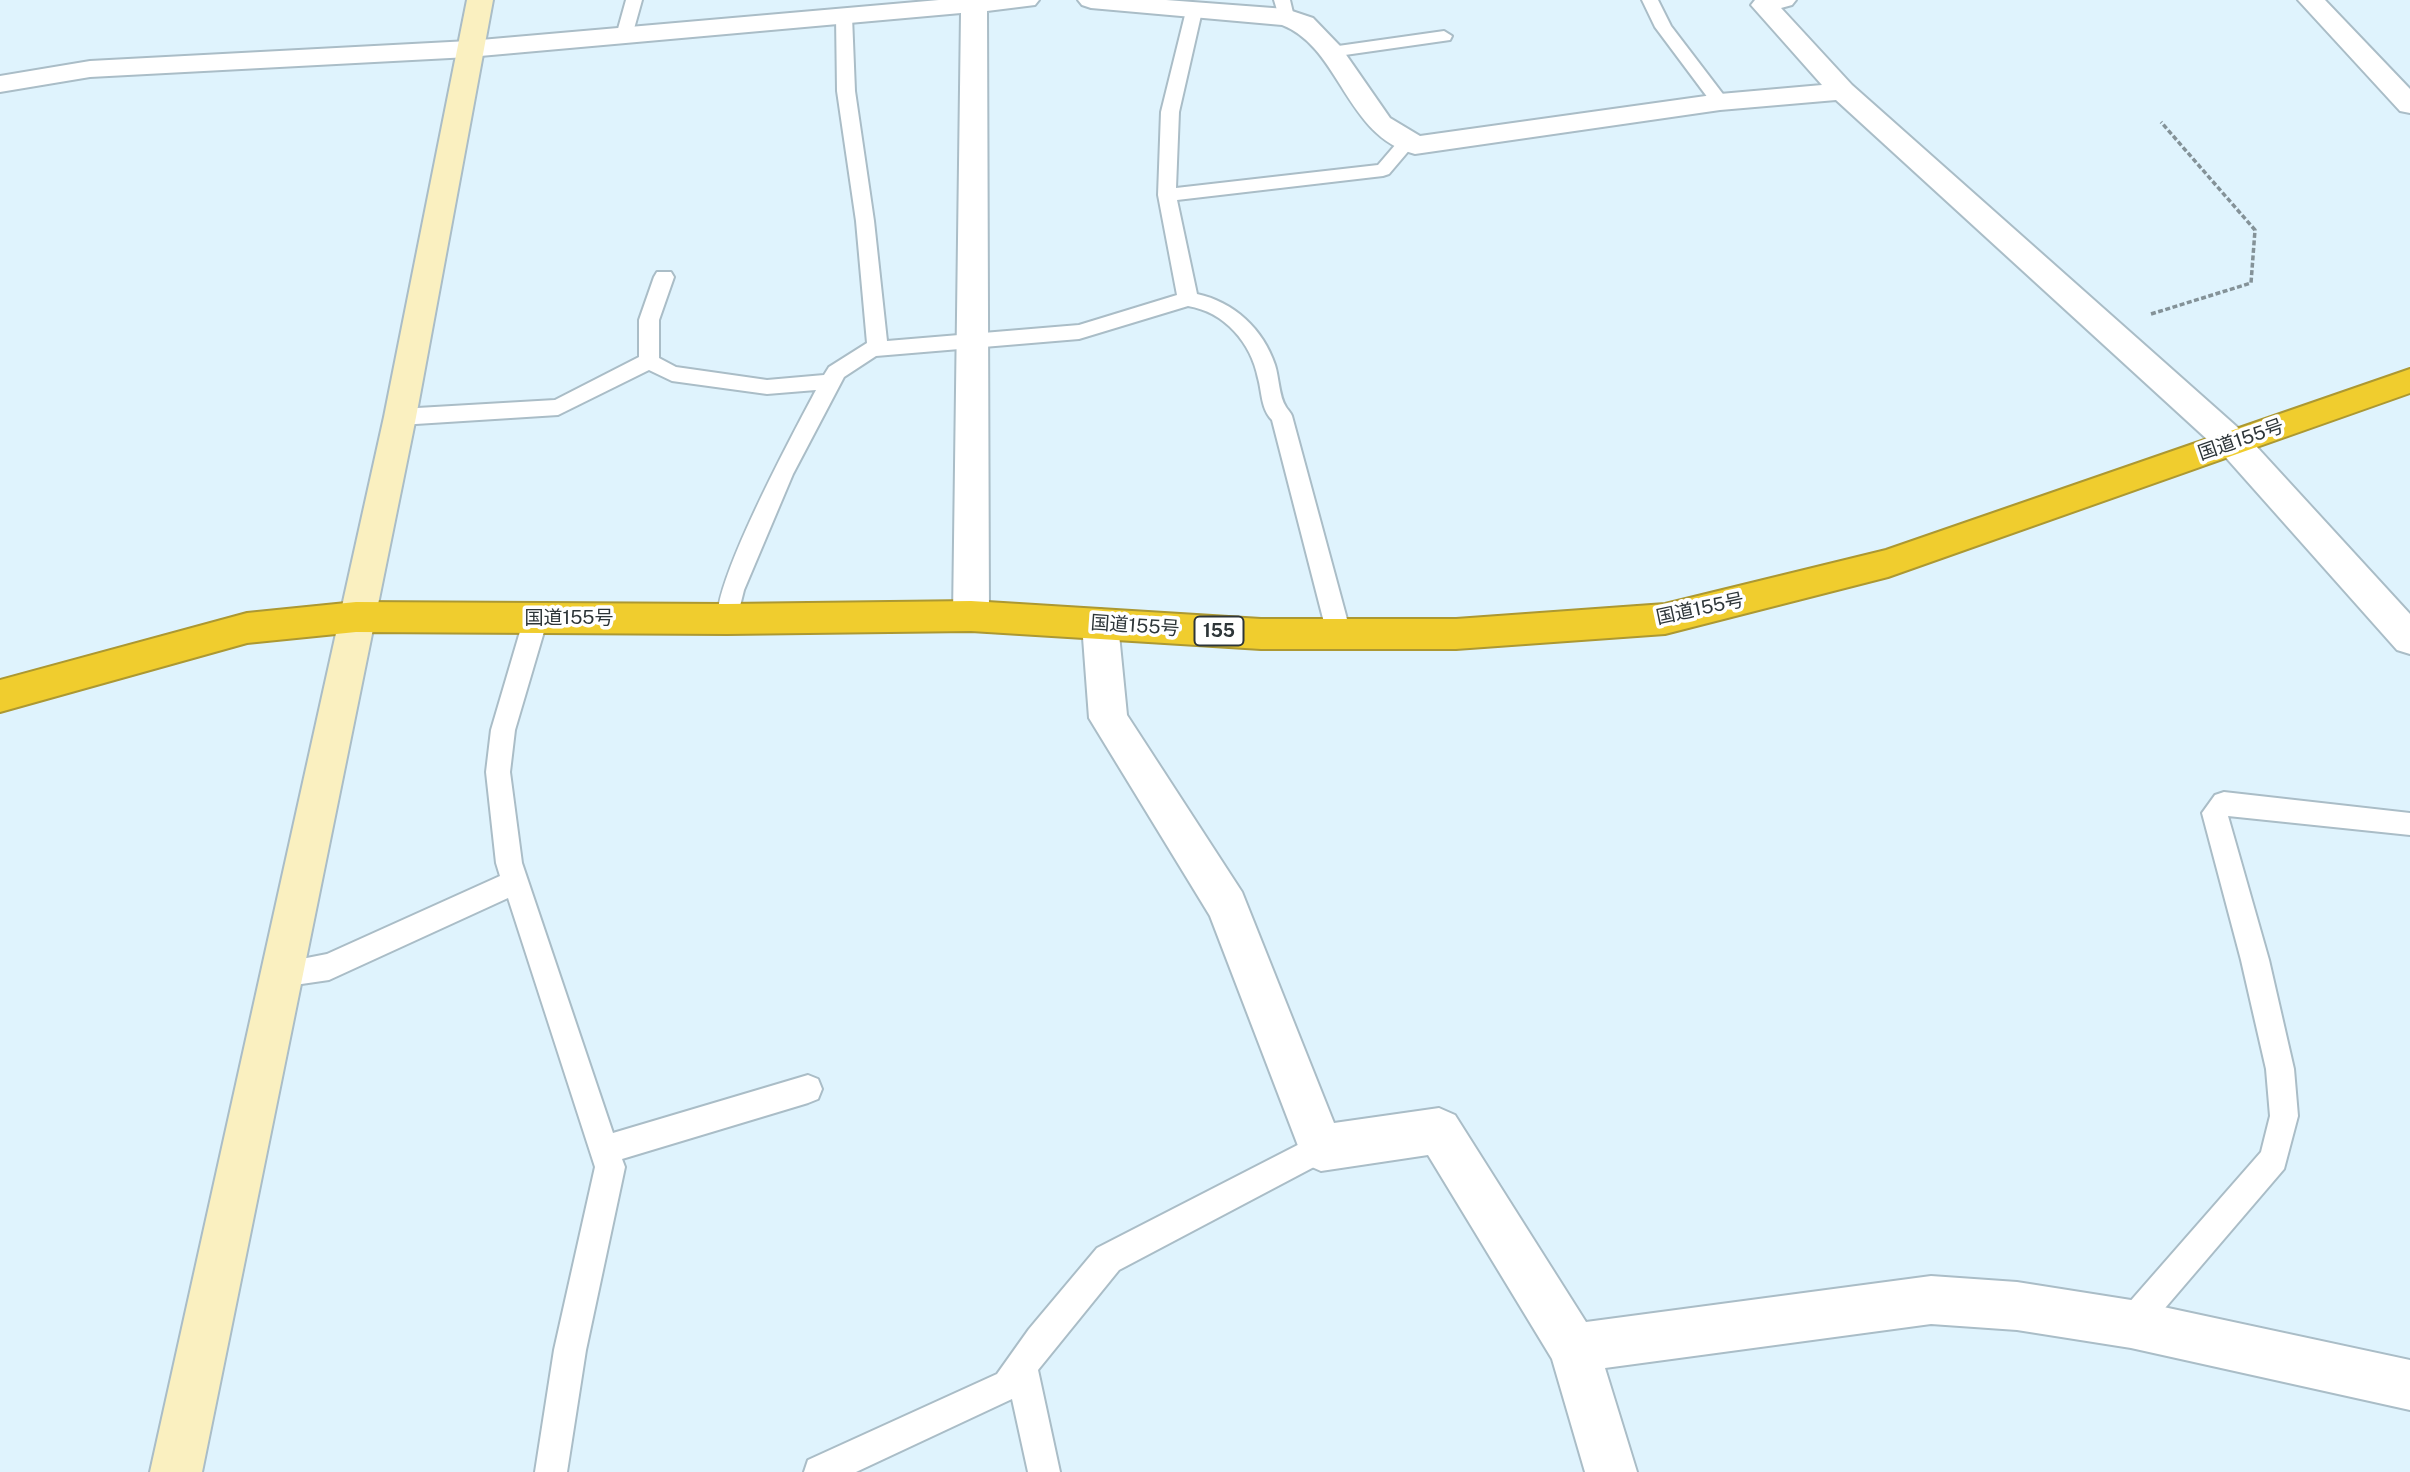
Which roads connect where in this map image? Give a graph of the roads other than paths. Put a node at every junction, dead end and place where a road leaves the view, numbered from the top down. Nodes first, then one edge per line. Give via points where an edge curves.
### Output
1 (480, 0) edge
2 (634, 0) edge
3 (1026, 0) edge
4 (1091, 0) edge
5 (1650, 0) edge
6 (1783, 0) edge
7 (2311, 0) edge
8 (974, 3) edge
9 (1284, 8) edge
10 (1194, 11) junction
11 (844, 16) junction
12 (624, 36) junction
13 (1444, 36) dead end
14 (469, 49) junction
15 (1331, 52) junction
16 (0, 84) edge
17 (1842, 90) junction
18 (1720, 102) junction
19 (2410, 105) edge
20 (1408, 141) junction
21 (1167, 195) junction
22 (664, 277) dead end
23 (1188, 299) junction
24 (972, 341) junction
25 (878, 349) junction
26 (649, 361) junction
27 (2410, 381) edge
28 (830, 383) junction
29 (400, 417) junction
30 (2233, 443) junction
31 (971, 615) junction
32 (356, 617) junction
33 (536, 618) junction
34 (727, 619) junction
35 (1100, 624) junction
36 (1339, 634) junction
37 (2410, 639) edge
38 (0, 696) edge
39 (2410, 824) edge
40 (515, 882) junction
41 (281, 974) junction
42 (808, 1088) dead end
43 (1321, 1148) junction
44 (604, 1150) junction
45 (2131, 1324) junction
46 (1574, 1348) junction
47 (1021, 1366) junction
48 (2410, 1385) edge
49 (176, 1472) edge
50 (551, 1472) edge
51 (820, 1472) edge
52 (1044, 1472) edge
53 (1611, 1472) edge

1 - 14 street
2 - 12 lane
3 - 8 street
4 - 10 street
5 - 18 lane via 1663,27
6 - 17 street via 1765,5
7 - 19 street
8 - 11 street
8 - 24 street
9 - 10 street
9 - 15 street
10 - 21 lane via 1170,112
11 - 12 street
11 - 25 lane via 846,91
12 - 14 street
13 - 15 lane
14 - 16 street via 90,69
14 - 29 street
15 - 20 street via 1380,124
17 - 18 street
17 - 30 street
18 - 20 street via 1415,145
20 - 21 lane via 1383,170
21 - 23 lane
22 - 26 lane via 649,320
23 - 24 lane via 1079,332
23 - 36 lane via 1204,301 1227,314 1250,337 1263,359
24 - 25 lane
24 - 31 street
25 - 28 lane via 836,373
26 - 28 lane via 672,374 767,387
26 - 29 lane via 558,407
27 - 30 highway, 国道155号 / 155
28 - 34 lane via 782,474 733,590
29 - 32 street
30 - 36 highway, 国道155号 / 155 via 1888,563 1665,619 1456,634
30 - 37 street
31 - 34 highway, 国道155号 / 155
31 - 35 highway, 国道155号 / 155
32 - 33 highway, 国道155号 / 155
32 - 38 highway, 国道155号 / 155 via 247,628
32 - 41 street
33 - 34 highway, 国道155号 / 155
33 - 40 lane via 503,730 498,772
35 - 36 highway, 国道155号 / 155
35 - 43 street via 1108,718 1227,906
39 - 45 lane via 2224,803 2215,813 2280,1069 2284,1116 2274,1159
40 - 41 lane via 329,967
40 - 44 lane
41 - 49 street
42 - 44 lane
43 - 46 street via 1438,1131
43 - 47 lane via 1108,1259
44 - 50 lane via 610,1167 570,1350
45 - 46 street via 2017,1306 1931,1300
45 - 48 street
46 - 53 street
47 - 51 lane via 1008,1385
47 - 52 lane

